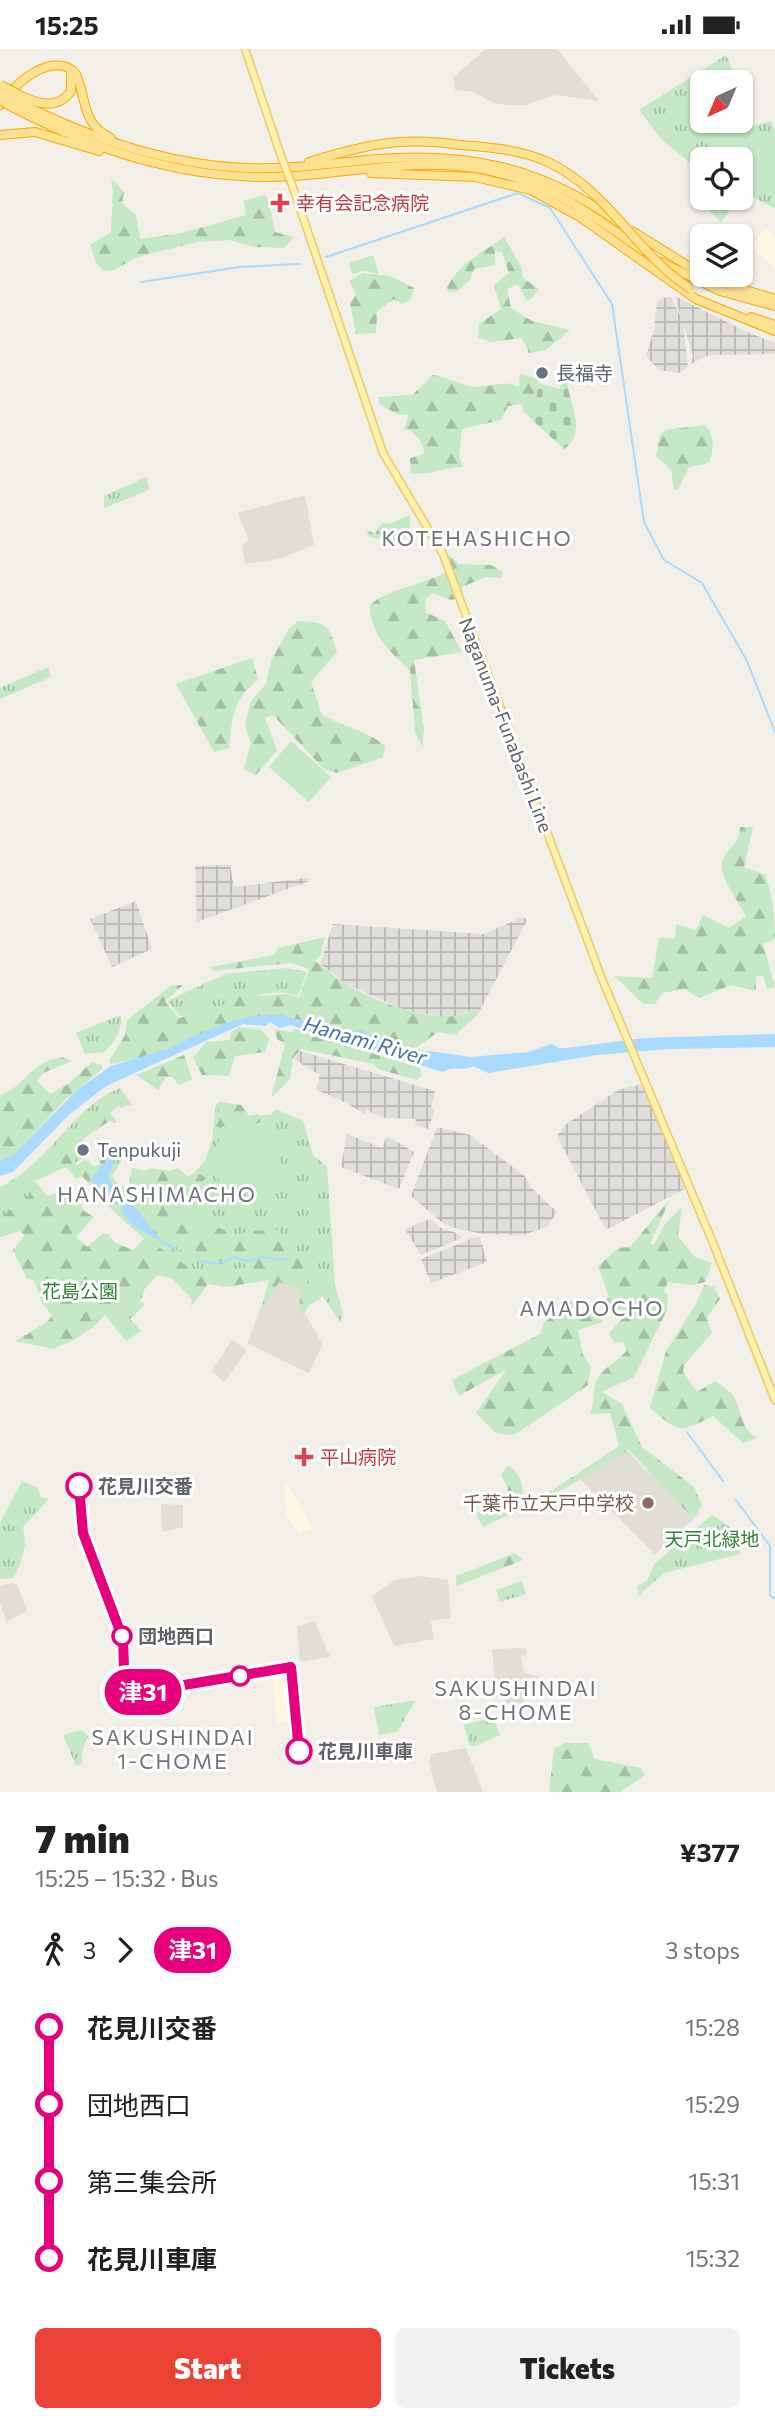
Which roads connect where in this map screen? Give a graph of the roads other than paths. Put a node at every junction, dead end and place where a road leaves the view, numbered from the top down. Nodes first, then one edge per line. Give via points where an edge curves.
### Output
1 (245, 49) edge
2 (0, 85) edge
3 (0, 92) edge
4 (0, 102) edge
5 (18, 102) junction
6 (0, 111) edge
7 (0, 135) edge
8 (143, 160) junction
9 (194, 162) junction
10 (293, 175) junction
11 (775, 296) edge
12 (775, 306) edge
13 (775, 325) edge
14 (775, 331) edge
15 (775, 1400) edge

1 - 10 main road, Naganuma-Funabashi Line, bridge via 282,159
2 - 5 highway, bridge
3 - 5 highway, bridge
4 - 5 highway, bridge
4 - 9 highway via 31,65 57,57 75,72 87,116 100,132 126,144
5 - 6 highway via 59,102 71,91 71,74 61,62 41,62 27,73
5 - 8 highway via 71,136
5 - 9 highway via 115,144
7 - 8 highway via 35,132
8 - 10 highway via 223,175
9 - 10 highway
10 - 11 highway via 443,156 479,160 520,171 589,202 686,267 736,289
10 - 12 highway via 443,165 518,178 572,201 693,280
10 - 13 highway, bridge via 369,144 430,140 513,151 559,168 587,188 659,266 691,289
10 - 14 highway via 377,173 508,183 562,206 696,299
10 - 15 main road, Naganuma-Funabashi Line via 383,453 443,554 602,979

